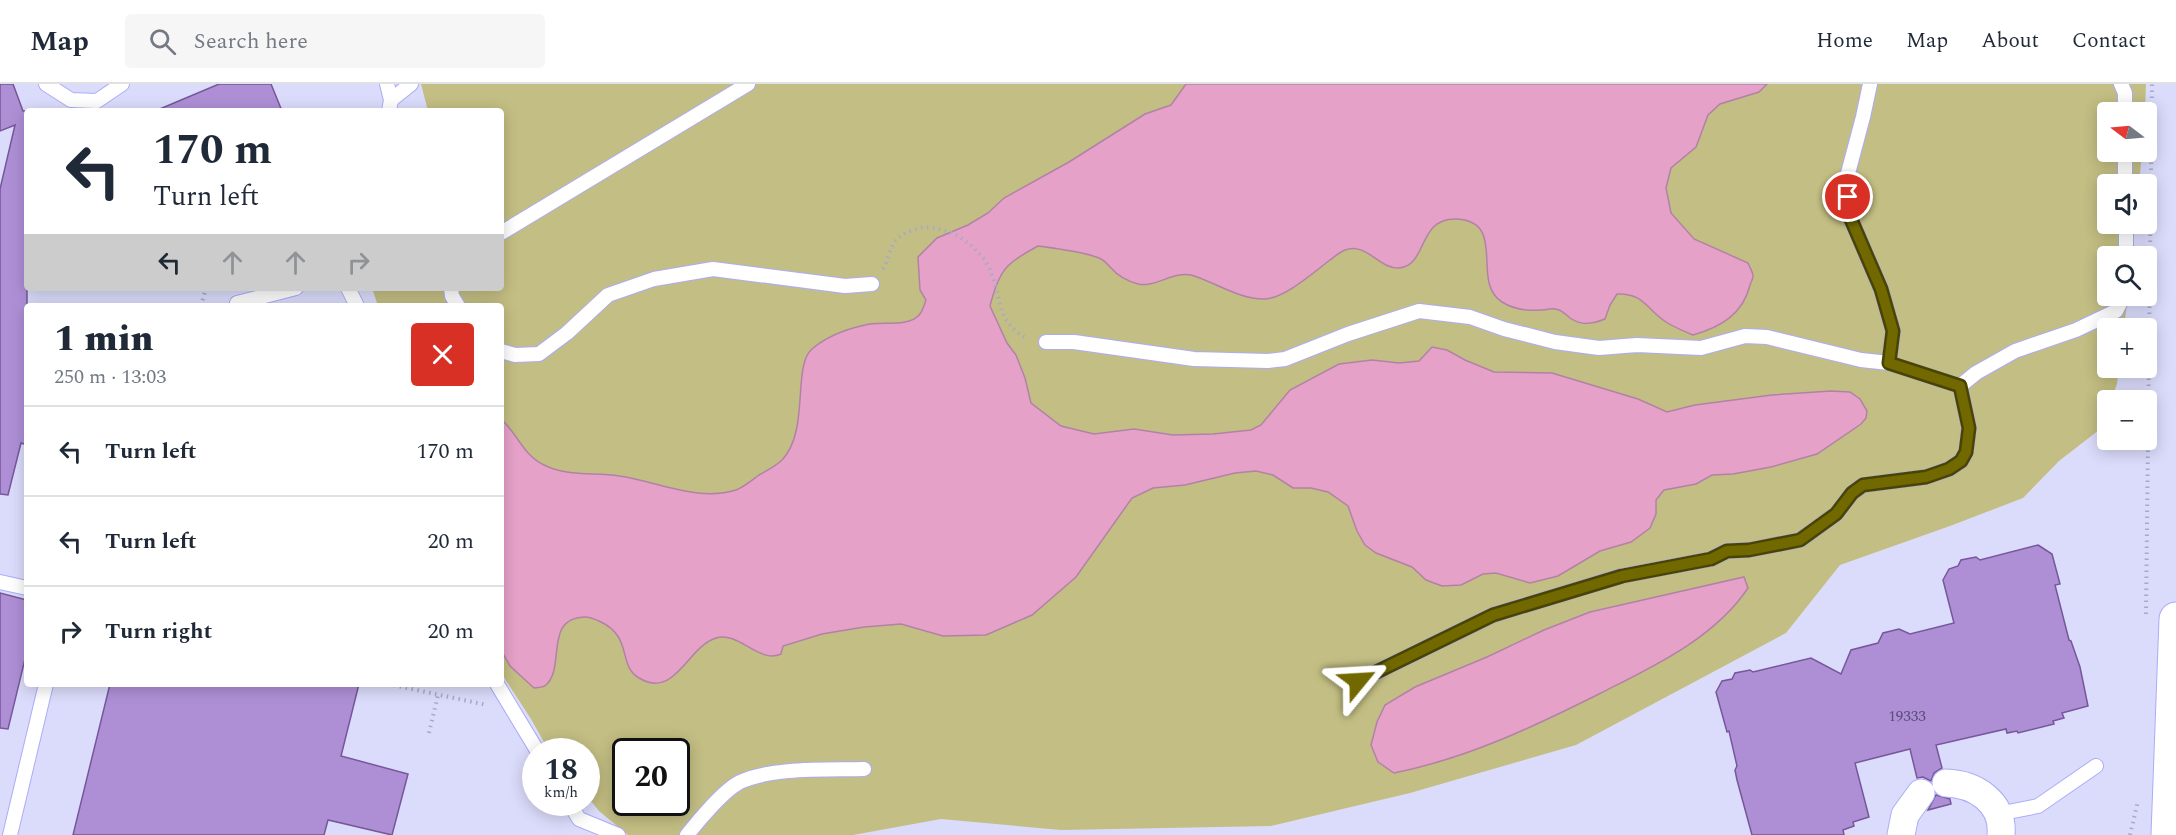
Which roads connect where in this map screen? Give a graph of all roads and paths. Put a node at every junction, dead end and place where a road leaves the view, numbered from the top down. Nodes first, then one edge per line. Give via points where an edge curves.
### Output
1 (46, 84) edge
2 (122, 84) edge
3 (387, 84) edge
4 (411, 84) edge
5 (748, 84) edge
6 (1870, 84) edge
7 (2121, 84) edge
8 (2152, 84) edge
9 (2125, 102) edge
10 (390, 106) edge
11 (504, 230) edge
12 (872, 284) joint
13 (284, 291) edge
14 (237, 303) dead end
15 (2119, 306) edge
16 (1046, 342) joint
17 (504, 352) edge
18 (1889, 363) junction
19 (1960, 386) junction
20 (2146, 576) dead end
21 (0, 582) edge
22 (24, 587) edge
23 (2176, 620) edge
24 (1358, 681) dead end
25 (45, 687) edge
26 (402, 687) edge
27 (499, 687) edge
28 (438, 695) junction
29 (513, 711) junction
30 (429, 733) dead end
31 (529, 738) edge
32 (2096, 766) dead end
33 (864, 770) dead end
34 (1946, 783) dead end
35 (1921, 793) dead end
36 (2139, 795) dead end
37 (577, 816) edge
38 (1999, 824) edge
39 (10, 835) edge
40 (618, 835) edge
41 (687, 835) edge
42 (1901, 835) edge
43 (2130, 835) edge
44 (2168, 835) edge

1 - 2 lane via 71,99 97,101
3 - 10 lane
4 - 10 lane
5 - 11 lane
6 - 18 lane via 1847,177 1850,217 1881,289 1893,331
7 - 9 lane
8 - 20 path
12 - 16 path via 887,263 895,241 919,227 945,229 967,242 986,261 1001,309 1014,332
12 - 17 lane via 845,286 712,269 654,279 608,295 539,354
13 - 14 lane
15 - 19 lane via 2116,311 2076,330 2015,351
16 - 18 lane via 1074,342 1194,359 1268,361 1419,311 1470,317 1555,342 1599,348 1701,348 1745,336 1767,337
18 - 19 lane
19 - 24 lane via 1969,428 1966,452 1949,469 1926,477 1863,485 1836,514 1800,540 1727,551 1711,559 1622,576 1493,615
21 - 22 lane
23 - 44 street
25 - 39 lane
26 - 28 path
27 - 29 lane
28 - 29 path
28 - 30 path
29 - 31 lane
32 - 38 lane via 2038,806
33 - 41 lane via 807,770 738,783
34 - 38 street via 1976,789 1989,800
35 - 42 street via 1905,814
36 - 43 path
37 - 40 lane

